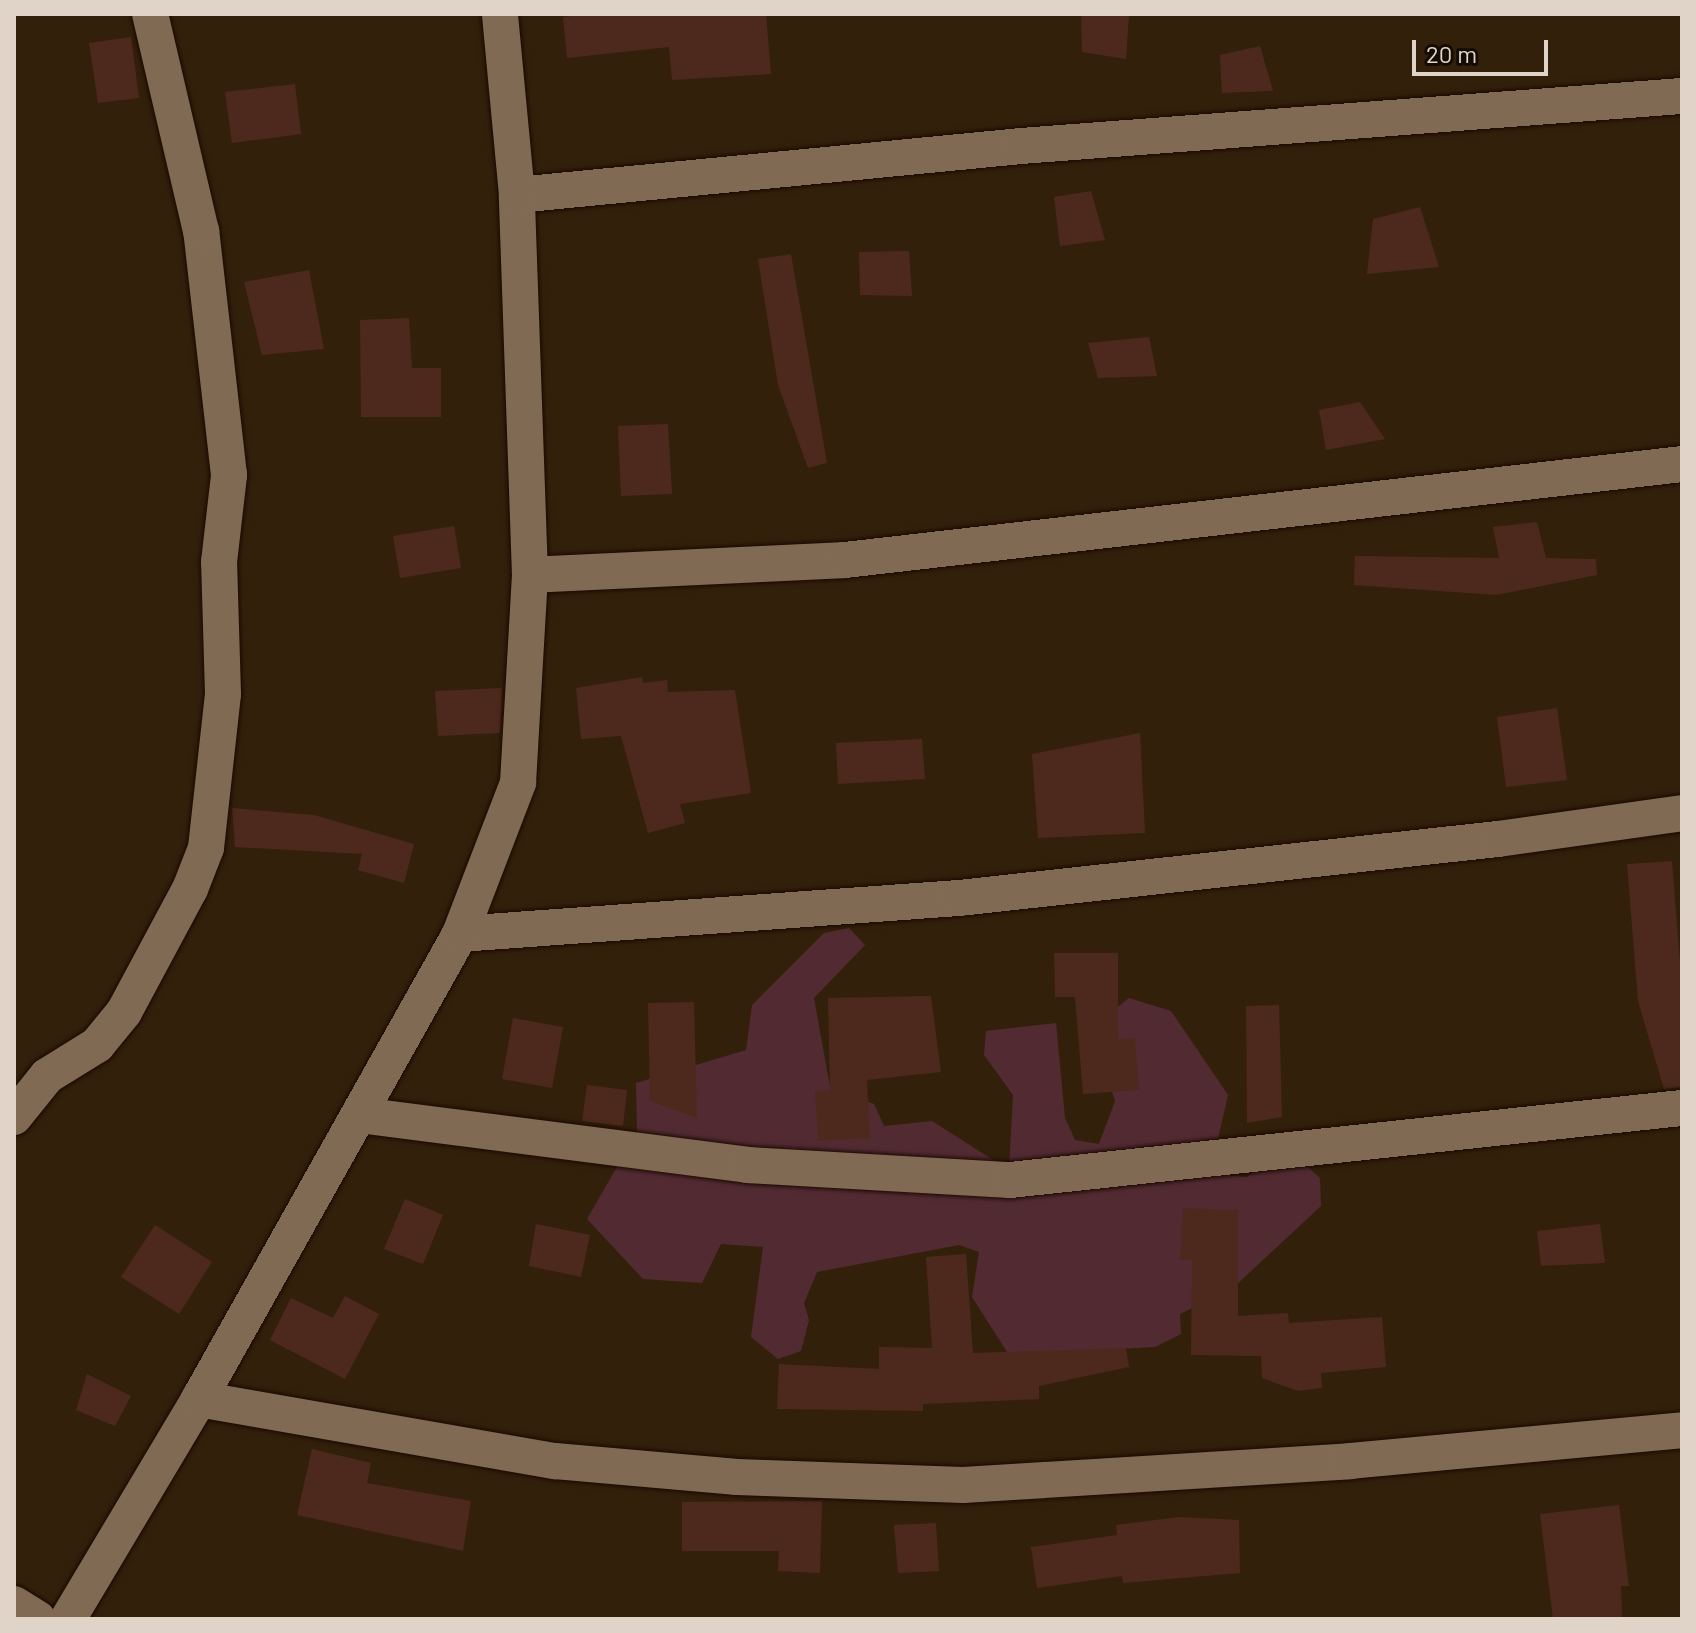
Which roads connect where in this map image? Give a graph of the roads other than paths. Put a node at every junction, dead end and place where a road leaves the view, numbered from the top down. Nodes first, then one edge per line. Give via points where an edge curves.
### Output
1 (150, 14) edge
2 (500, 14) edge
3 (1682, 96) edge
4 (517, 195) junction
5 (1682, 464) edge
6 (530, 575) junction
7 (1682, 813) edge
8 (460, 934) junction
9 (1682, 1108) edge
10 (359, 1115) junction
11 (14, 1117) edge
12 (199, 1399) junction
13 (1682, 1430) edge
14 (14, 1604) edge
15 (38, 1619) edge
16 (68, 1619) edge

1 - 11 street via 201,231 229,475 219,562 223,694 206,848 190,889 116,1022 97,1045 47,1076
2 - 4 street
3 - 4 street via 1037,145
4 - 6 street
5 - 6 street via 845,560
6 - 8 street via 518,783
7 - 8 street via 1498,839 959,898
8 - 10 street
9 - 10 street via 1010,1180 748,1165
10 - 12 street
12 - 13 street via 555,1461 737,1477 963,1485 1350,1461
12 - 16 street
14 - 15 street

